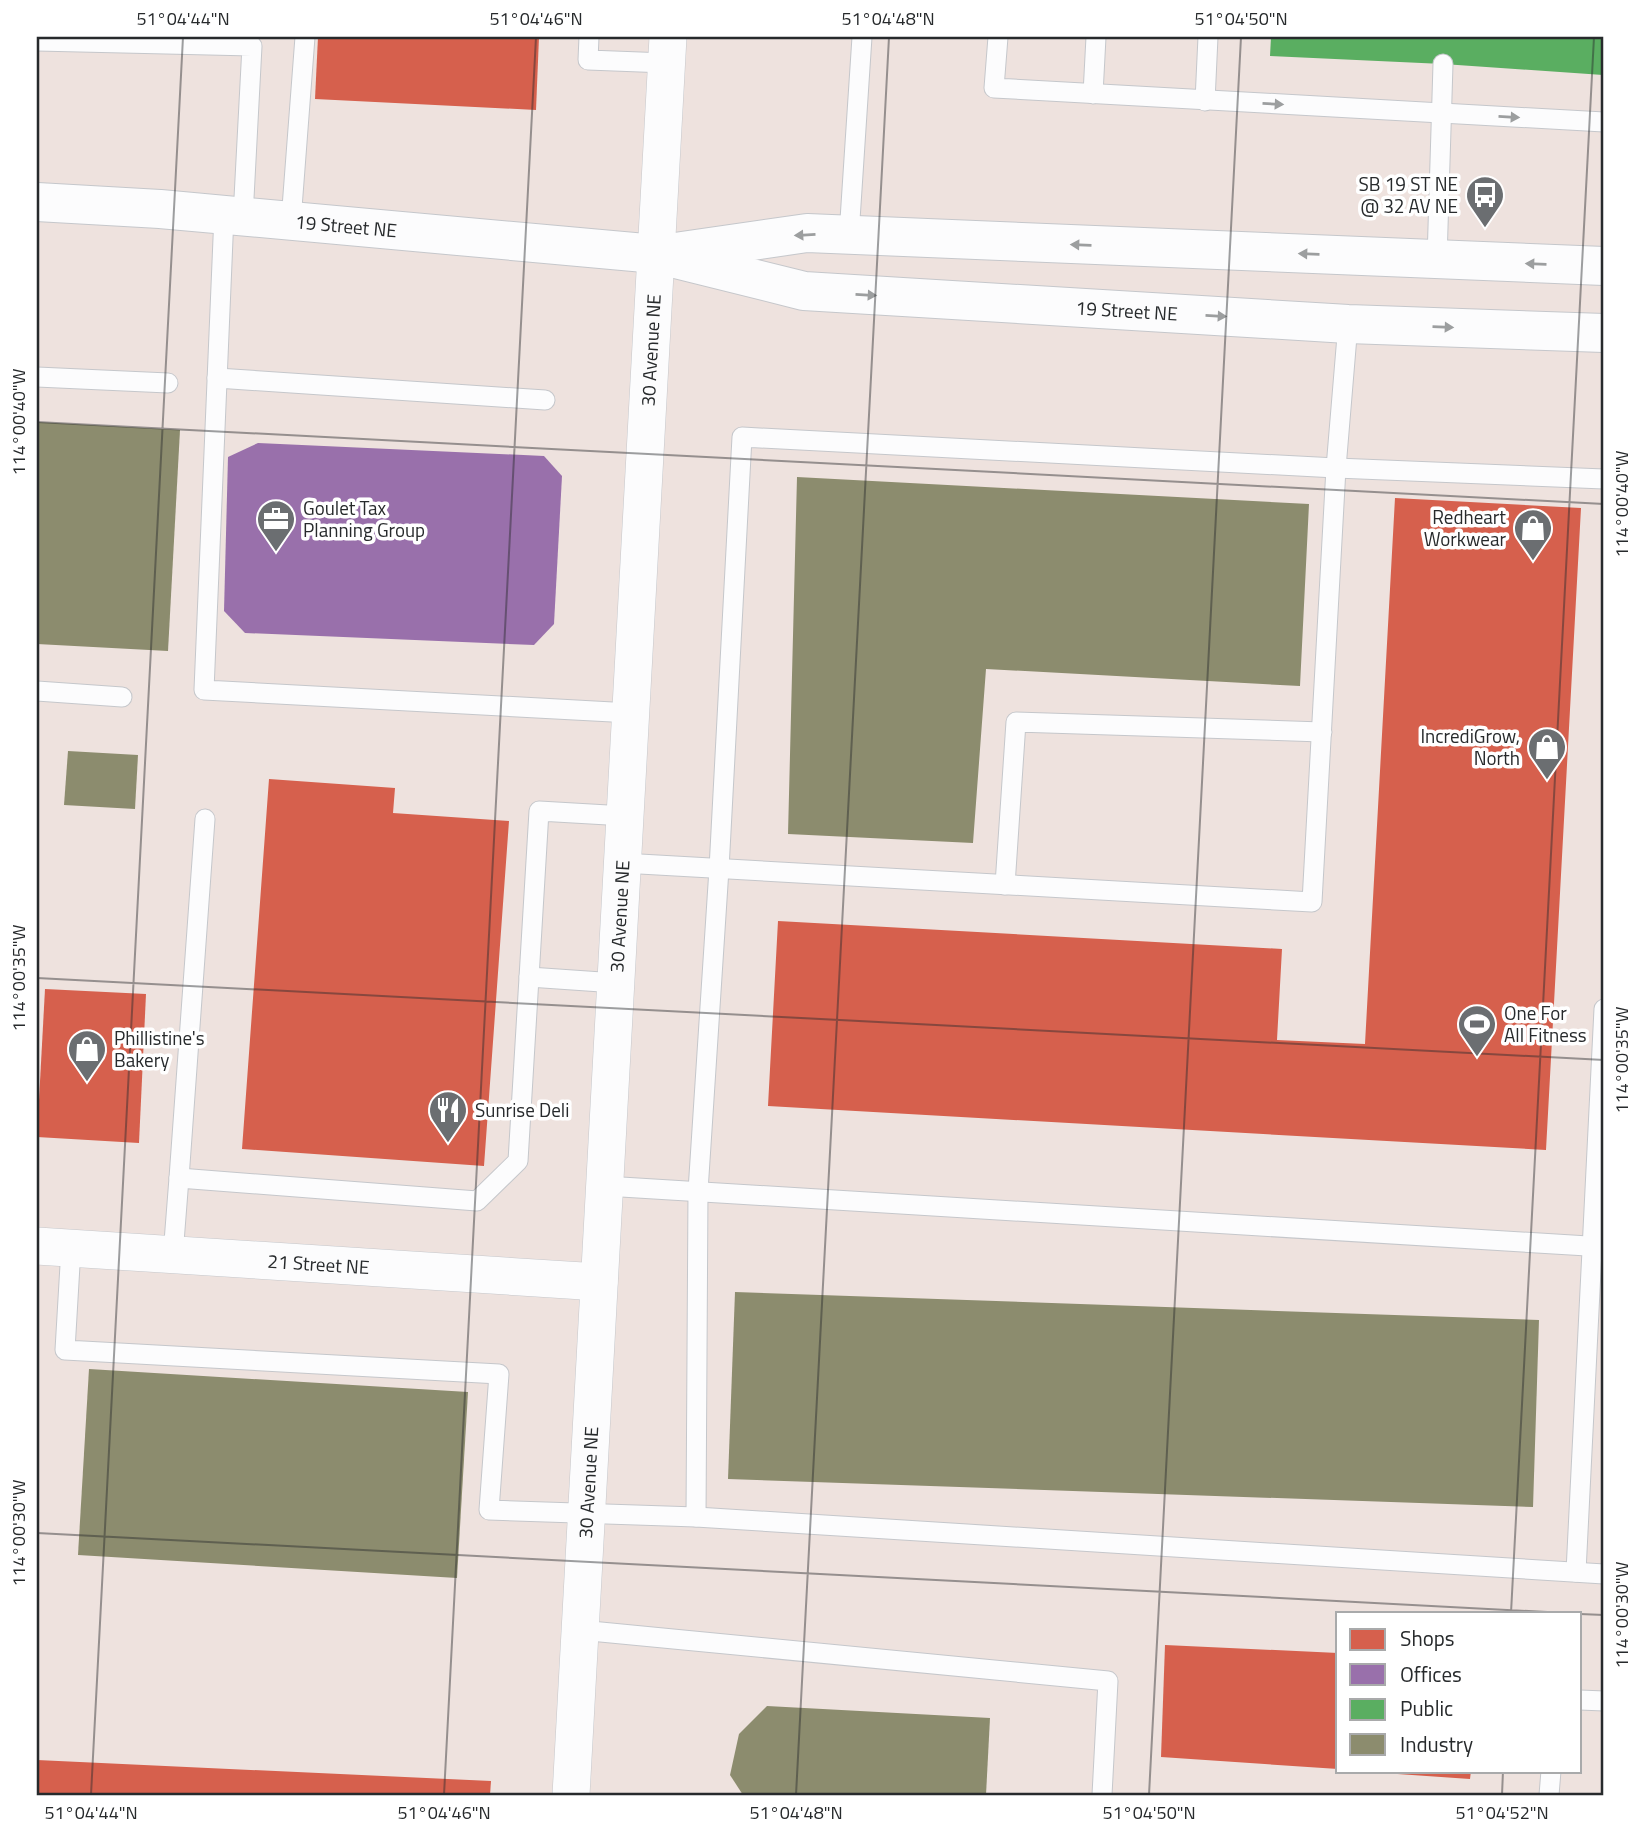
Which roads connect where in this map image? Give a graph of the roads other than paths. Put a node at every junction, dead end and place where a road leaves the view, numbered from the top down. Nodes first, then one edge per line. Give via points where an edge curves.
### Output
1 (305, 37) edge
2 (589, 37) edge
3 (862, 37) edge
4 (998, 37) edge
5 (1096, 37) edge
6 (1208, 37) edge
7 (37, 41) edge
8 (667, 50) edge
9 (1443, 64) dead end
10 (1093, 94) junction
11 (1205, 101) junction
12 (1441, 114) junction
13 (1604, 122) edge
14 (37, 202) edge
15 (234, 216) junction
16 (291, 221) junction
17 (849, 235) junction
18 (656, 254) junction
19 (1437, 260) junction
20 (1604, 266) edge
21 (1348, 324) junction
22 (1546, 331) junction
23 (1604, 333) edge
24 (1604, 357) edge
25 (37, 377) edge
26 (217, 378) junction
27 (168, 383) dead end
28 (545, 400) dead end
29 (1336, 468) junction
30 (1604, 480) edge
31 (37, 691) edge
32 (122, 697) dead end
33 (631, 713) junction
34 (1322, 732) junction
35 (625, 816) junction
36 (205, 819) dead end
37 (622, 863) junction
38 (719, 869) junction
39 (1005, 885) junction
40 (530, 977) junction
41 (615, 982) junction
42 (1604, 1009) edge
43 (179, 1178) junction
44 (605, 1186) junction
45 (698, 1191) junction
46 (54, 1247) edge
47 (1599, 1247) edge
48 (173, 1255) junction
49 (599, 1282) junction
50 (586, 1513) junction
51 (696, 1517) junction
52 (1576, 1572) junction
53 (1604, 1574) edge
54 (580, 1630) junction
55 (1582, 1700) edge
56 (1604, 1700) edge
57 (1551, 1772) edge
58 (571, 1795) edge
59 (1102, 1795) edge
60 (1549, 1795) edge

1 - 16 lane
2 - 8 lane via 588,60
3 - 17 lane
4 - 10 lane via 995,88
5 - 10 lane
6 - 11 lane
7 - 15 lane via 252,46
8 - 18 street, 30 Avenue NE
9 - 12 lane
10 - 11 lane
11 -> 12 lane
12 -> 13 lane
12 - 19 lane
14 - 15 street, 19 Street NE
15 - 16 street, 19 Street NE
15 - 26 lane
16 - 18 street, 19 Street NE
17 -> 18 street, 19 Street NE via 807,233
19 -> 17 street, 19 Street NE
18 -> 21 street, 19 Street NE via 804,291
18 - 33 street, 30 Avenue NE
20 -> 19 street, 19 Street NE
21 -> 22 street, 19 Street NE
21 - 29 lane
22 - 23 street, 19 Street NE
22 - 24 street
25 - 27 lane
26 - 28 lane
26 - 33 lane via 204,690
29 - 30 lane
29 - 34 lane
29 - 38 lane via 742,437
31 - 32 lane
33 - 35 street, 30 Avenue NE
34 - 39 lane via 1016,722
34 - 39 lane via 1312,902
35 - 37 street, 30 Avenue NE
35 - 40 lane via 539,811
36 - 43 lane
37 - 38 lane
37 - 41 street, 30 Avenue NE
38 - 39 lane
38 - 45 lane
40 - 41 lane
40 - 43 lane via 518,1161 477,1201
41 - 44 street, 30 Avenue NE
42 - 47 lane
43 - 48 lane
44 - 45 lane
44 - 49 street, 30 Avenue NE
45 - 47 lane
45 - 51 lane
46 - 48 street, 21 Street NE
46 - 50 lane via 65,1350 499,1374 489,1510
47 - 52 lane
48 - 49 street, 21 Street NE
49 - 50 street, 30 Avenue NE
50 - 51 lane
50 - 54 street, 30 Avenue NE
51 - 52 lane
52 - 53 lane
54 - 58 street, 30 Avenue NE
54 - 59 lane via 1108,1681
55 - 56 lane
57 - 60 lane

